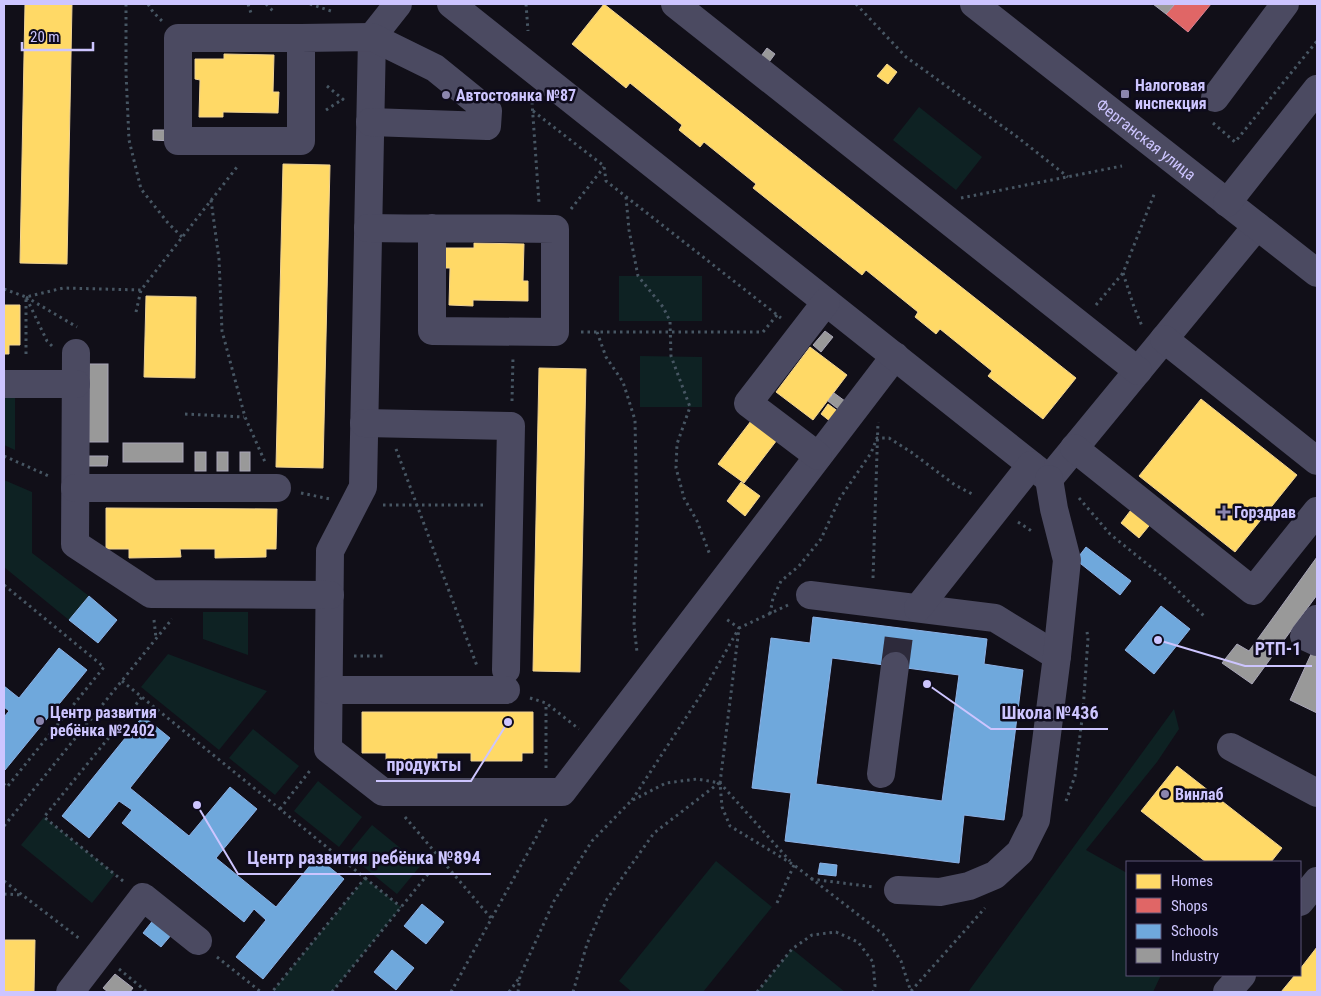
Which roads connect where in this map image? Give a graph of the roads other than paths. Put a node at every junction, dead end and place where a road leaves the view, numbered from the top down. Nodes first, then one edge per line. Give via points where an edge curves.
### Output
1 (398, 4) edge
2 (451, 4) edge
3 (676, 4) edge
4 (974, 4) edge
5 (1285, 4) edge
6 (372, 37) junction
7 (301, 38) junction
8 (1317, 89) edge
9 (1211, 108) road end
10 (370, 122) junction
11 (1227, 203) junction
12 (1257, 226) junction
13 (368, 228) junction
14 (432, 228) junction
15 (1317, 274) edge
16 (826, 302) junction
17 (894, 356) junction
18 (1150, 356) junction
19 (15, 384) edge
20 (375, 423) junction
21 (1074, 448) junction
22 (818, 456) junction
23 (1317, 461) edge
24 (1045, 472) junction
25 (75, 488) junction
26 (277, 488) road end
27 (1317, 511) edge
28 (330, 595) junction
29 (810, 595) road end
30 (907, 614) junction
31 (1317, 619) edge
32 (1317, 642) edge
33 (1057, 656) junction
34 (895, 666) tunnel mouth
35 (329, 690) junction
36 (1231, 747) dead end
37 (881, 774) dead end
38 (1317, 793) edge
39 (1317, 880) edge
40 (898, 890) road end
41 (1301, 901) edge
42 (198, 941) road end
43 (1241, 976) edge
44 (70, 992) edge
45 (1228, 992) edge

1 - 6 street
2 - 16 street
3 - 18 street via 1080,325
4 - 11 street, Ферганская улица
5 - 9 street
6 - 7 street
6 - 10 street
6 - 10 street via 435,68 488,111 487,126
7 - 7 street via 178,38 178,140 301,141
8 - 11 street
10 - 13 street
11 - 12 street, Ферганская улица
12 - 15 street, Ферганская улица
12 - 18 street
13 - 14 street
13 - 20 street
14 - 14 street via 555,229 555,332 432,331
16 - 17 street
16 - 22 street via 748,402
17 - 22 street
17 - 24 street
18 - 21 street
18 - 23 street
19 - 25 street via 76,358
20 - 28 street via 363,487 330,551
20 - 35 street via 511,426 510,505 499,683
21 - 24 street
21 - 27 street via 1254,591
22 - 35 street via 598,744 554,792 383,792 328,749
24 - 30 street via 997,508
24 - 33 street via 1067,560
25 - 26 street
25 - 28 street via 75,544 151,594
28 - 35 street
29 - 30 street via 872,603
30 - 33 street via 994,618
31 - 32 street via 1304,636
33 - 40 street via 1036,820 1020,852 996,876 969,886 940,892
34 - 37 street
36 - 38 street
39 - 41 street
42 - 44 street via 143,897
43 - 45 street

